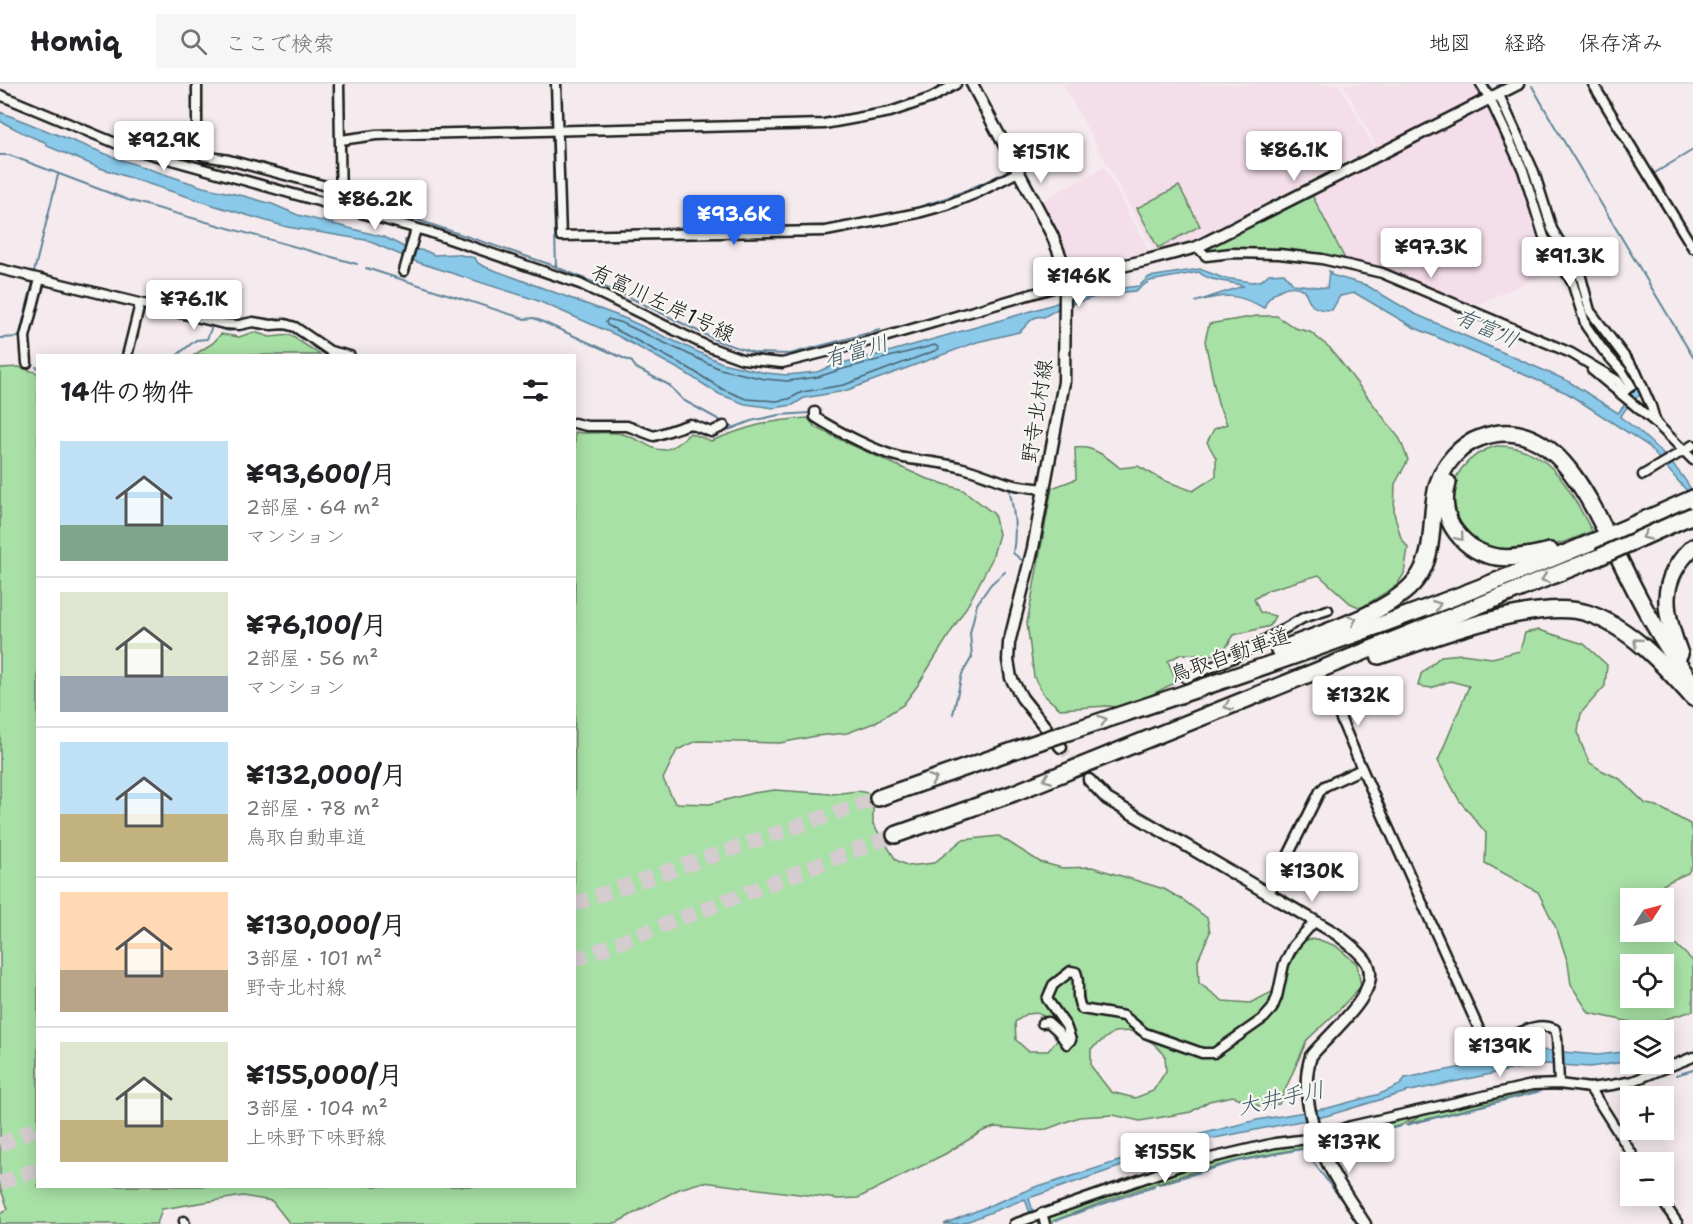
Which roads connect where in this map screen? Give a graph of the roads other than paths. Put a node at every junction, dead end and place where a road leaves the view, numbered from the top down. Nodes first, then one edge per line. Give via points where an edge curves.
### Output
1 (197, 84) edge
2 (339, 84) edge
3 (556, 84) edge
4 (956, 84) edge
5 (972, 84) edge
6 (1481, 84) edge
7 (1518, 84) edge
8 (1593, 84) edge
9 (0, 95) edge
10 (1495, 97) junction
11 (557, 130) junction
12 (341, 140) junction
13 (1018, 172) junction
14 (341, 190) junction
15 (341, 207) junction
16 (416, 231) junction
17 (1197, 247) junction
18 (1693, 248) edge
19 (0, 268) edge
20 (405, 269) dead end
21 (1069, 278) junction
22 (40, 279) junction
23 (141, 304) junction
24 (128, 354) edge
25 (342, 354) edge
26 (27, 363) dead end
27 (1623, 392) junction
28 (815, 412) dead end
29 (576, 423) edge
30 (1656, 423) junction
31 (724, 426) dead end
32 (1689, 448) edge
33 (1693, 460) edge
34 (1643, 475) dead end
35 (1044, 489) junction
36 (1693, 498) edge
37 (1693, 515) edge
38 (1628, 526) junction
39 (1601, 541) junction
40 (1693, 547) edge
41 (1328, 610) dead end
42 (1303, 618) junction
43 (1307, 629) tunnel mouth
44 (1186, 678) dead end
45 (1689, 682) edge
46 (1282, 684) junction
47 (1331, 696) tunnel mouth
48 (1693, 698) edge
49 (1144, 707) junction
50 (1062, 741) junction
51 (1362, 769) junction
52 (1089, 780) tunnel mouth
53 (878, 798) tunnel mouth
54 (895, 836) tunnel mouth
55 (1269, 894) junction
56 (1315, 921) junction
57 (1042, 1023) dead end
58 (1693, 1057) edge
59 (1559, 1080) junction
60 (1590, 1088) junction
61 (1315, 1134) junction
62 (1631, 1152) edge
63 (1666, 1206) edge
64 (1042, 1213) junction
65 (1014, 1224) edge
66 (1046, 1224) edge
67 (1365, 1224) edge
68 (1678, 1224) edge

1 - 14 street via 197,151
2 - 12 street
3 - 11 street
4 - 11 street via 931,98 890,111 824,124
5 - 13 street
6 - 10 street
7 - 10 street
8 - 18 street
9 - 15 street via 125,147
10 - 17 street
10 - 27 street via 1544,237 1572,282 1586,326 1631,386
10 - 30 street via 1534,172 1552,229 1581,277 1590,311 1636,372
11 - 12 street via 376,135
11 - 13 street via 561,236 826,231 947,205
12 - 14 street
13 - 21 street via 1052,235
14 - 15 street
15 - 16 street, 有富川左岸1号線
16 - 20 street
16 - 21 street, 有富川左岸1号線 via 580,284 709,347 759,362 782,363 874,340 1056,287
17 - 21 street
17 - 27 street via 1206,256 1279,254 1382,273 1573,354
19 - 22 street
21 - 35 street, 野寺北村線 via 1065,291 1064,382
22 - 23 street
22 - 26 street via 25,337
23 - 24 street
23 - 25 street via 225,324 285,324
27 - 30 street
28 - 35 street via 815,417 825,424 902,458 957,466 1009,484
29 - 31 street via 627,426 654,436 690,424 711,432
30 - 32 street
32 - 33 street
32 - 34 street
35 - 50 street, 野寺北村線 via 1008,660 1011,678 1022,698
36 - 38 highway
37 -> 39 highway, bridge
38 - 39 highway
39 -> 38 highway via 1580,497 1560,469 1522,442 1486,443 1473,449 1452,473 1447,488 1447,517 1465,543 1486,555 1534,555
39 - 45 highway via 1633,602
39 -> 46 highway, 鳥取自動車道
49 -> 39 highway, 鳥取自動車道 via 1443,603
49 -> 39 highway via 1364,615 1404,593 1418,579 1429,552 1438,483 1453,456 1472,441 1503,432 1524,435 1540,444 1568,467 1581,485
40 - 45 highway via 1671,575 1666,610
41 - 42 street
42 - 43 street
42 - 44 street via 1235,657
45 -> 46 highway via 1626,633 1586,613 1551,609 1508,616 1312,680
45 - 48 highway
46 -> 54 highway, 鳥取自動車道 via 1014,793
47 - 51 street
50 -> 49 highway, 鳥取自動車道
53 -> 50 highway, 鳥取自動車道, bridge via 1041,741
51 - 55 street via 1320,791
51 - 59 street via 1486,1042 1493,1043 1524,1029 1547,1025 1555,1029
52 - 55 street via 1107,799
55 - 56 street
56 - 57 street via 1293,946 1284,964 1272,1009 1214,1053 1202,1053 1145,1033 1124,1016 1082,1009 1077,1002 1078,976 1071,971 1053,985 1047,999 1066,1026 1071,1041 1067,1044 1048,1022
56 - 61 street via 1355,949 1371,973 1363,999 1311,1056 1307,1097
58 - 60 street via 1632,1081
59 - 60 street
59 - 61 street
60 - 62 street
61 - 64 street via 1185,1164
61 - 67 street via 1333,1176
63 - 68 street
64 - 65 street
64 - 66 street

